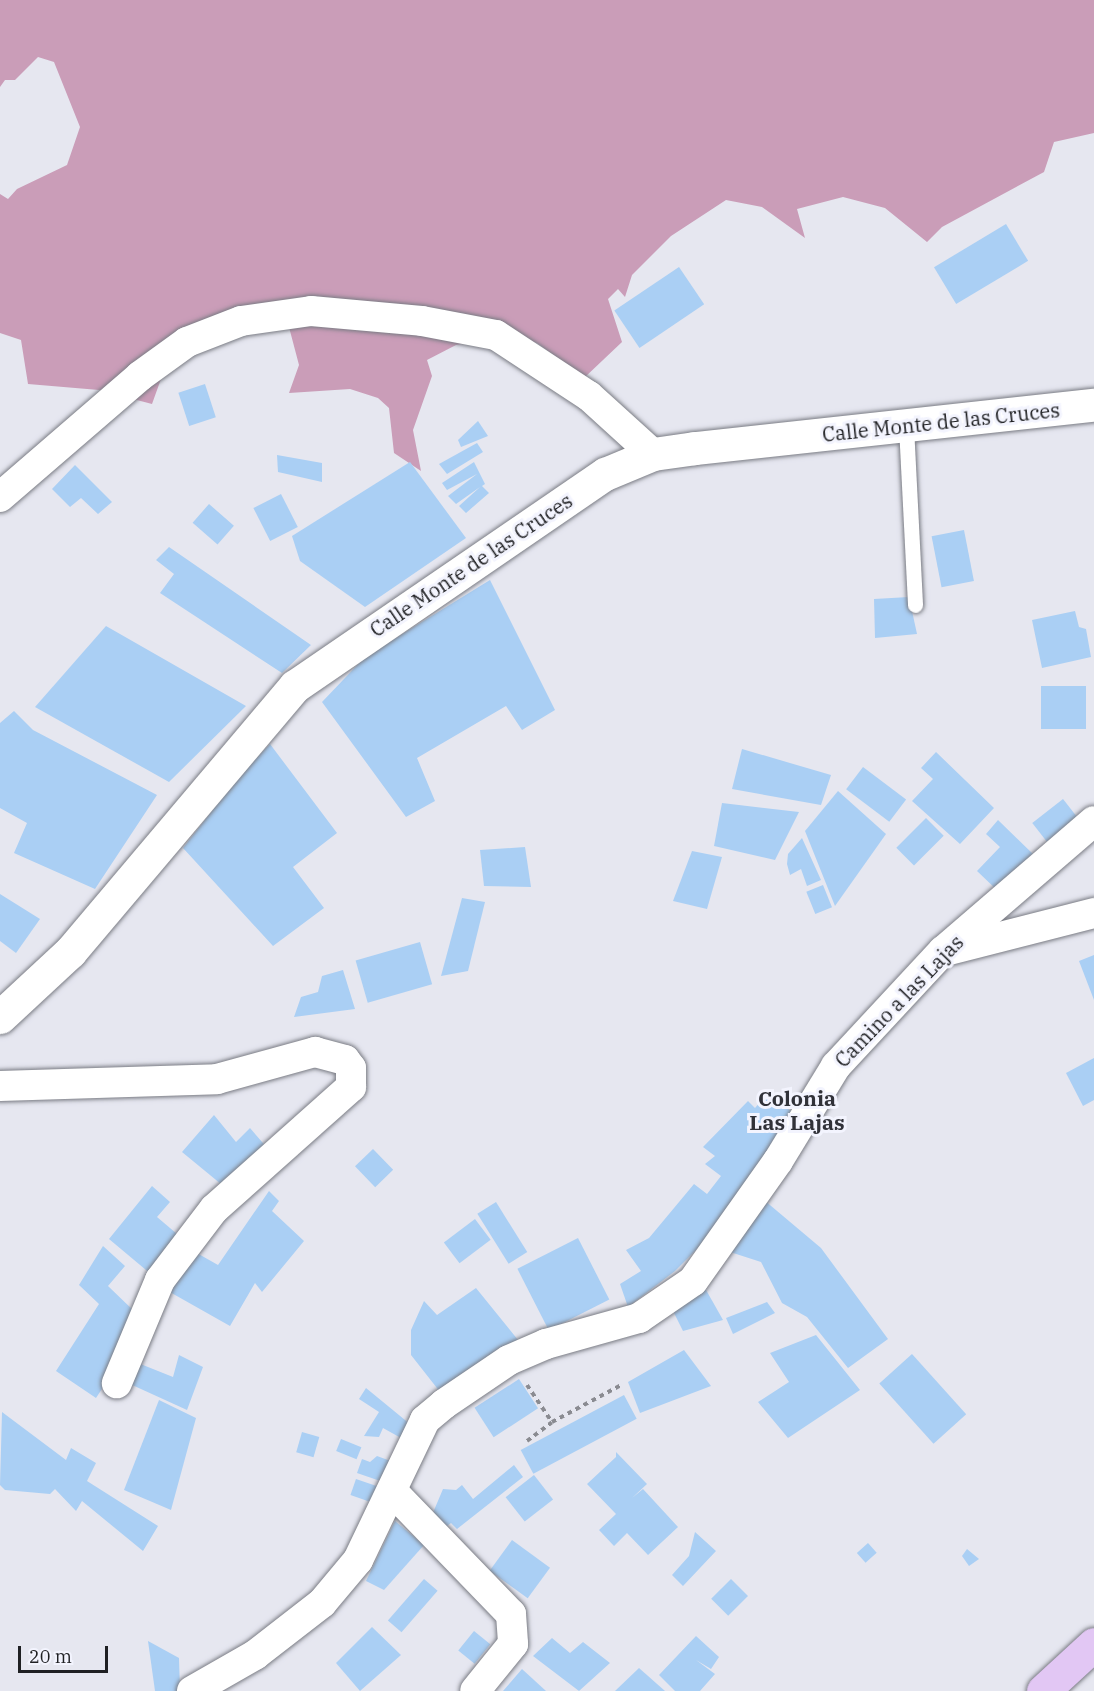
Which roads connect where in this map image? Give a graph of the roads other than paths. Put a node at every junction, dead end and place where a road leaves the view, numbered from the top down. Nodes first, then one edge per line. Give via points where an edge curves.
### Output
1 (1094, 405) edge
2 (906, 426) junction
3 (653, 454) junction
4 (0, 497) edge
5 (915, 605) dead end
6 (1094, 821) edge
7 (1094, 913) edge
8 (943, 951) junction
9 (0, 1017) edge
10 (0, 1086) edge
11 (117, 1383) dead end
12 (393, 1492) junction
13 (1094, 1644) edge
14 (192, 1691) edge
15 (475, 1691) edge
16 (1043, 1691) edge

1 - 2 street, Calle Monte de las Cruces
2 - 3 street, Calle Monte de las Cruces
2 - 5 lane
3 - 4 street via 588,396 496,335 422,321 311,311 241,321 187,342 140,376
3 - 9 street, Calle Monte de las Cruces via 604,474 295,686 70,952
6 - 8 street, Camino a las Lajas
7 - 8 street
8 - 12 street, Camino a las Lajas via 836,1066 778,1161 693,1281 639,1318 546,1344 509,1360 425,1420
10 - 11 street via 217,1079 315,1052 345,1060 351,1068 351,1087 214,1209 160,1280
12 - 14 street, Camino a las Lajas via 358,1560 322,1603 255,1654
12 - 15 street via 511,1614 513,1644
13 - 16 main road

